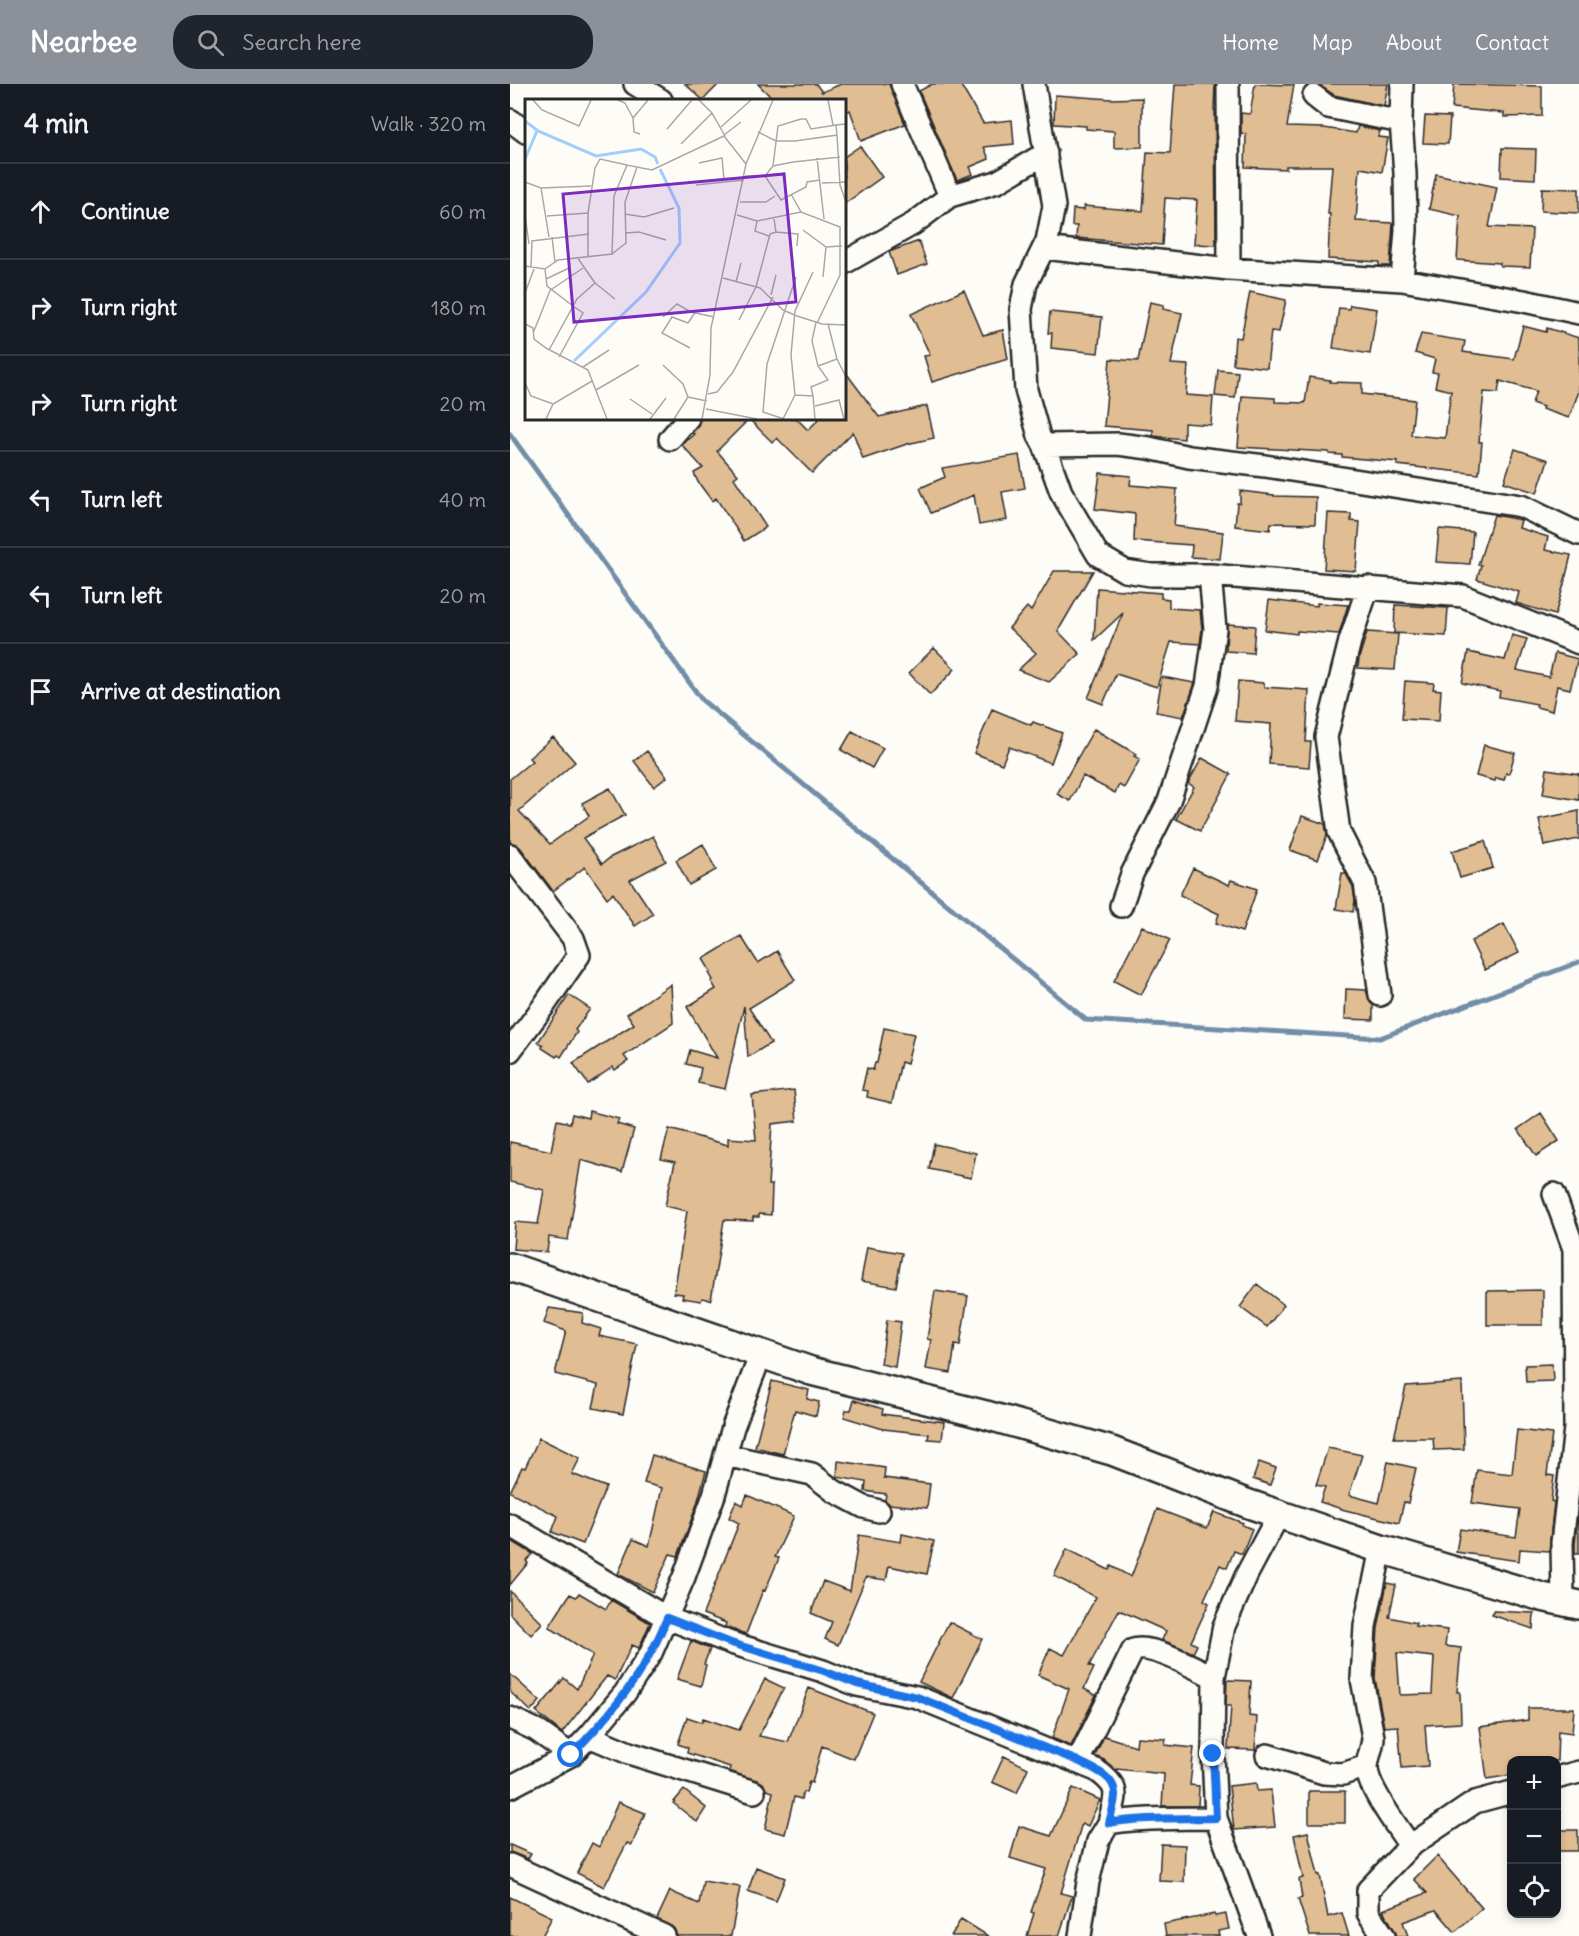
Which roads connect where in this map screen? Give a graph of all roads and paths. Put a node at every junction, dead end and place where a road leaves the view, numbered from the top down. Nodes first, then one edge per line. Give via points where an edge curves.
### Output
1 (902, 84) edge
2 (1034, 84) edge
3 (1228, 84) edge
4 (1402, 84) edge
5 (1314, 96) dead end
6 (510, 120) edge
7 (1401, 122) junction
8 (525, 131) edge
9 (1046, 153) junction
10 (950, 196) junction
11 (1044, 248) junction
12 (846, 262) edge
13 (1229, 269) junction
14 (1402, 280) junction
15 (1579, 313) edge
16 (686, 420) edge
17 (670, 439) dead end
18 (1044, 445) junction
19 (1579, 534) edge
20 (1210, 575) junction
21 (1368, 587) junction
22 (1579, 643) edge
23 (510, 855) edge
24 (1121, 906) dead end
25 (1380, 995) dead end
26 (510, 1051) edge
27 (1554, 1194) dead end
28 (510, 1267) edge
29 (761, 1354) junction
30 (1577, 1428) edge
31 (725, 1455) junction
32 (879, 1511) dead end
33 (1279, 1514) junction
34 (510, 1525) edge
35 (1381, 1549) junction
36 (1571, 1603) edge
37 (667, 1618) junction
38 (1214, 1677) junction
39 (510, 1718) edge
40 (589, 1736) junction
41 (571, 1755) junction
42 (1267, 1755) dead end
43 (1078, 1761) junction
44 (1367, 1766) junction
45 (1579, 1772) edge
46 (1561, 1777) edge
47 (510, 1787) edge
48 (754, 1792) dead end
49 (1507, 1793) edge
50 (1216, 1818) junction
51 (1109, 1823) junction
52 (1410, 1846) junction
53 (510, 1865) edge
54 (664, 1936) edge
55 (1080, 1936) edge
56 (1259, 1936) edge
57 (1384, 1936) edge

1 - 10 street
2 - 9 street
3 - 13 street
4 - 7 street
5 - 7 street via 1328,107
6 - 8 street
7 - 14 street via 1406,196
9 - 10 street via 997,183
9 - 11 street via 1054,206
10 - 12 street via 914,224
11 - 13 street
11 - 18 street via 1026,284 1021,309 1026,390
13 - 14 street
14 - 15 street
16 - 17 street
18 - 19 street via 1118,444 1521,506
18 - 20 street via 1061,492 1098,555 1125,571
20 - 21 street
20 - 24 street via 1215,629 1207,686 1169,801 1131,874
21 - 22 street via 1463,596
21 - 25 street via 1326,737 1340,832 1365,883
23 - 26 street via 573,938 579,955
27 - 30 street via 1574,1249
28 - 29 street
29 - 31 street
29 - 33 street via 811,1371 1112,1451
30 - 36 street via 1562,1543
31 - 32 street via 812,1474 834,1491
31 - 37 street via 714,1495
33 - 35 street
33 - 38 street via 1224,1626
34 - 37 street
35 - 36 street
35 - 44 street via 1365,1626 1362,1679 1373,1737
37 - 40 street via 651,1653 625,1693
37 - 43 street via 857,1684 917,1697
38 - 43 street via 1152,1650 1133,1650
38 - 50 street
39 - 41 street via 536,1730
40 - 41 street
40 - 48 street via 629,1753
41 - 47 street
42 - 44 street via 1324,1773 1342,1774
43 - 51 street via 1111,1780 1116,1792
44 - 52 street via 1376,1792
45 - 46 street
49 - 52 street via 1475,1802
50 - 51 street
50 - 56 street
51 - 55 street via 1098,1841
52 - 57 street via 1368,1890 1368,1913
53 - 54 street

